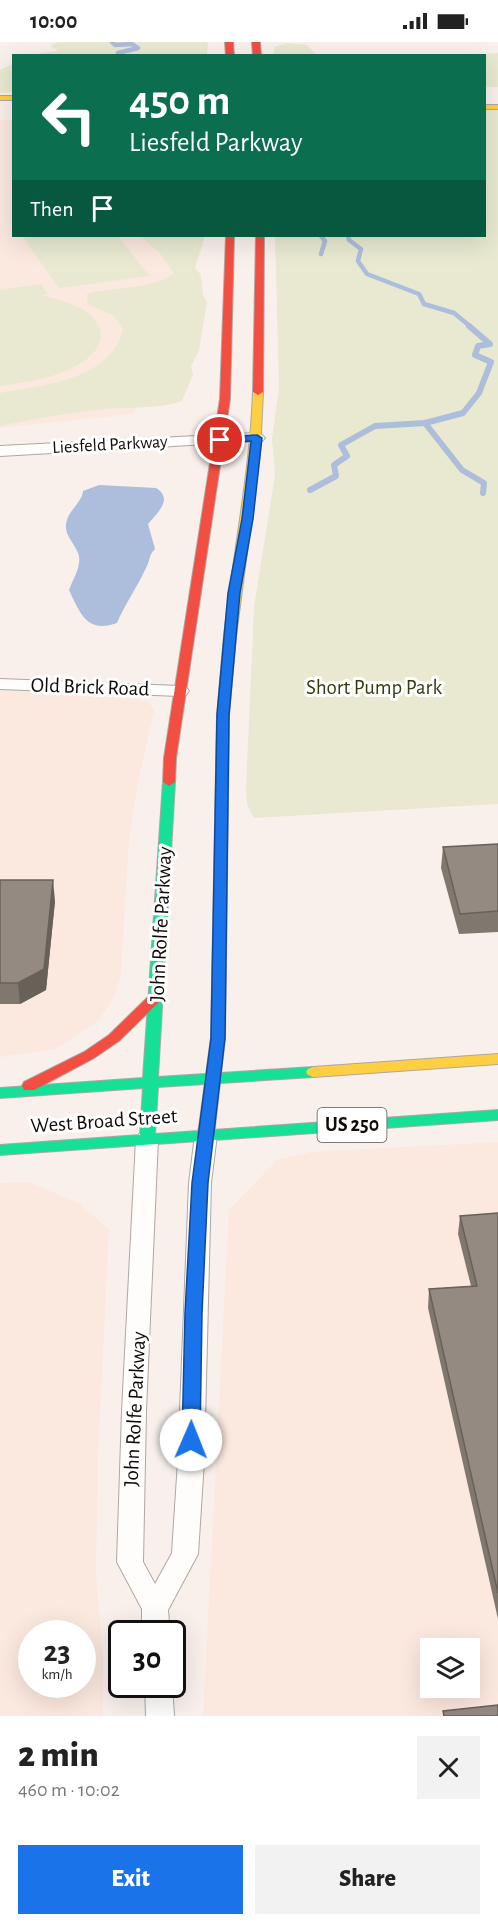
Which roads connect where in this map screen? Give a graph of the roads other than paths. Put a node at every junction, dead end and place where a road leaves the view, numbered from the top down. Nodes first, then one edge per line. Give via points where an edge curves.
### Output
1 (230, 237) edge
2 (260, 237) edge
3 (256, 444) junction
4 (219, 446) junction
5 (0, 451) edge
6 (0, 462) edge
7 (0, 684) edge
8 (180, 691) junction
9 (156, 997) junction
10 (498, 1059) edge
11 (214, 1080) junction
12 (152, 1084) junction
13 (18, 1092) junction
14 (0, 1093) edge
15 (498, 1115) edge
16 (206, 1135) junction
17 (147, 1139) junction
18 (0, 1150) edge
19 (155, 1620) edge
20 (155, 1620) edge
21 (159, 1698) edge
22 (160, 1716) edge

1 - 4 main road, John Rolfe Parkway via 225,399
2 - 3 main road, John Rolfe Parkway
3 - 4 street, Liesfeld Parkway
3 - 11 main road, John Rolfe Parkway via 234,593 223,715
4 - 5 street, Liesfeld Parkway
4 - 6 street, Liesfeld Parkway
4 - 8 main road, John Rolfe Parkway
7 - 8 street, Old Brick Road
8 - 9 main road, John Rolfe Parkway via 170,758
9 - 12 main road, John Rolfe Parkway
9 - 13 main road via 114,1038
10 - 11 main road, West Broad Street
11 - 12 main road, West Broad Street
11 - 16 main road, John Rolfe Parkway
12 - 13 main road, West Broad Street
12 - 17 main road, John Rolfe Parkway
13 - 14 main road, West Broad Street
15 - 16 main road, West Broad Street / US 250
16 - 17 main road, West Broad Street / US 250
16 - 19 street, John Rolfe Parkway via 199,1207 184,1554
17 - 18 main road, West Broad Street / US 250
17 - 20 street, John Rolfe Parkway via 130,1562
21 - 22 street

